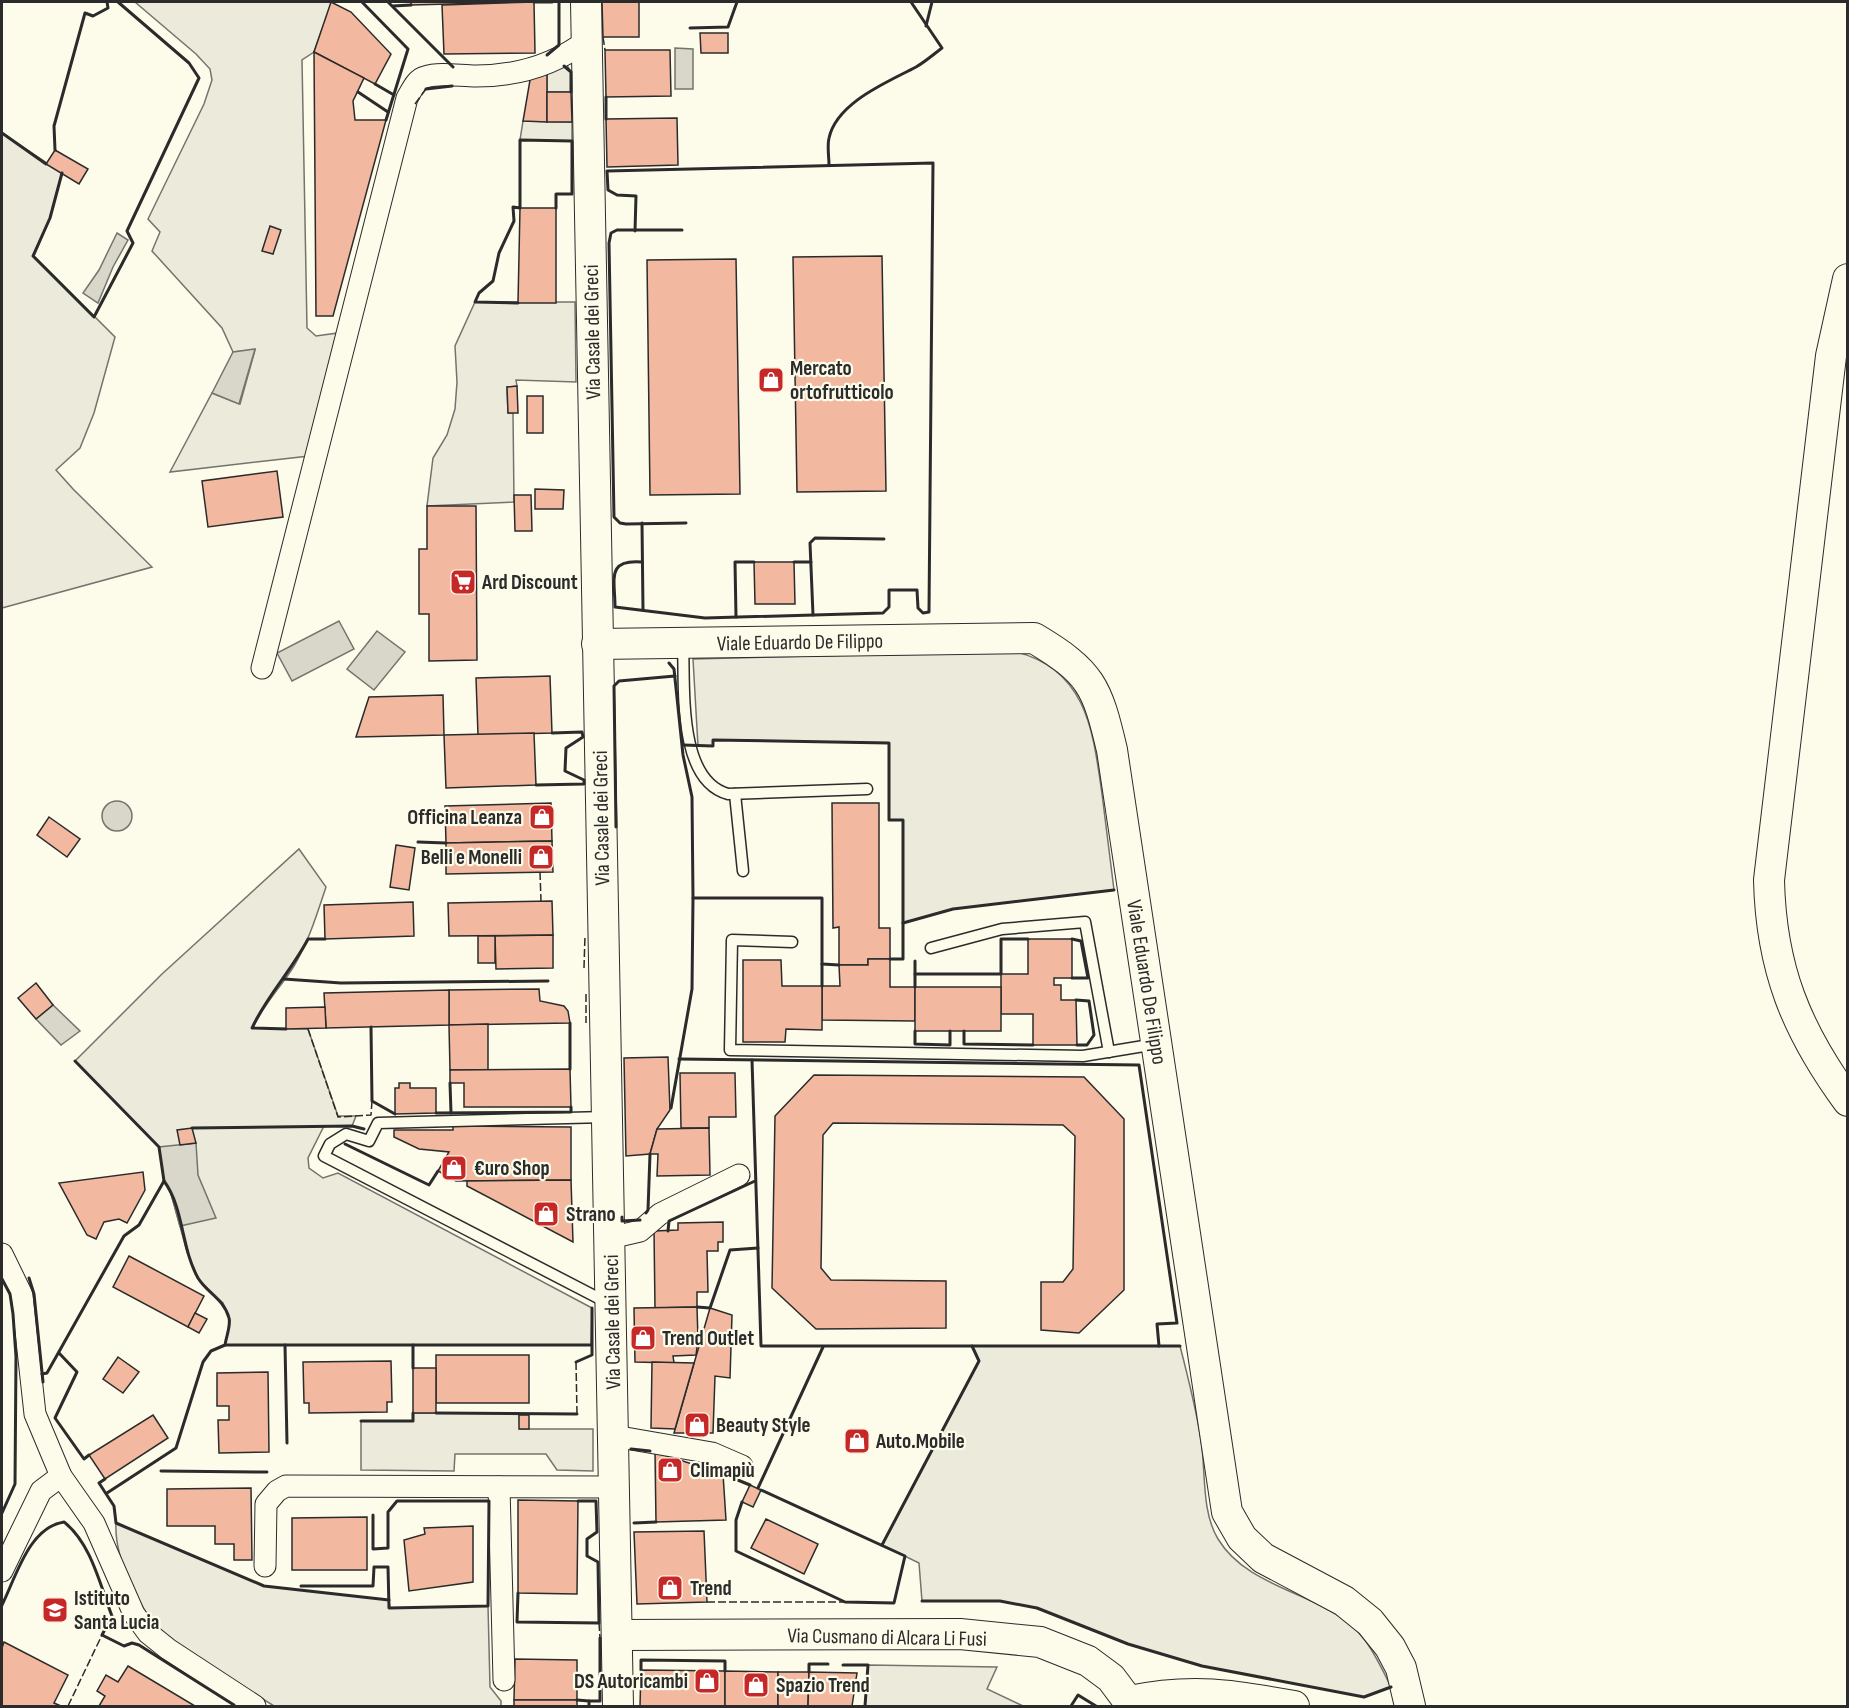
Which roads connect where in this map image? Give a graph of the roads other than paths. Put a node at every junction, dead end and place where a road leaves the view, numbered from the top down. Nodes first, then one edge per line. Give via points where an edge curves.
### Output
1 (586, 2) edge
2 (586, 41) junction
3 (1848, 279) edge
4 (683, 643) junction
5 (597, 644) junction
6 (262, 668) dead end
7 (867, 789) dead end
8 (735, 794) junction
9 (743, 871) dead end
10 (792, 942) dead end
11 (932, 948) dead end
12 (1156, 1044) junction
13 (1109, 1052) junction
14 (1848, 1101) edge
15 (607, 1117) junction
16 (739, 1175) dead end
17 (610, 1238) junction
18 (2, 1254) edge
19 (612, 1305) junction
20 (614, 1436) junction
21 (742, 1466) dead end
22 (61, 1476) junction
23 (499, 1487) junction
24 (615, 1487) junction
25 (265, 1566) dead end
26 (2, 1571) edge
27 (619, 1635) junction
28 (504, 1680) dead end
29 (1131, 1704) edge
30 (255, 1707) edge
31 (618, 1707) edge
32 (1294, 1707) edge
33 (1410, 1707) edge

1 - 2 street, Via Casale dei Greci
2 - 5 street, Via Casale dei Greci
2 - 6 street via 543,67 479,76 423,77 407,98
3 - 14 street via 1831,356 1769,880 1775,949 1786,992 1810,1045
4 - 5 street, Viale Eduardo De Filippo
4 - 8 lane via 689,746 694,763 706,783 717,791
4 - 12 street, Viale Eduardo De Filippo via 1034,638 1064,656 1088,679 1102,709 1112,750
5 - 15 street, Via Casale dei Greci
7 - 8 lane
8 - 9 lane
10 - 13 lane via 732,940 730,1050 1083,1056
11 - 13 lane via 1002,930 1085,922
12 - 13 lane
12 - 33 street, Viale Eduardo De Filippo via 1227,1512 1242,1538 1263,1558 1344,1601 1370,1622 1401,1668
15 - 17 street, Via Casale dei Greci
15 - 19 lane via 378,1123 369,1140 346,1134 330,1144 324,1156
16 - 17 street via 660,1214 640,1231
17 - 19 street, Via Casale dei Greci
18 - 22 street via 22,1295 35,1414
19 - 20 street, Via Casale dei Greci
20 - 21 street via 712,1453
20 - 24 street, Via Casale dei Greci
22 - 26 street via 41,1491
22 - 30 street via 94,1523 134,1614 148,1633
23 - 24 street
23 - 25 street via 286,1486 266,1504
23 - 28 street
24 - 27 street, Via Casale dei Greci
27 - 29 street, Via Cusmano di Alcara Li Fusi via 960,1634 1040,1642 1088,1661 1111,1677
27 - 31 street, Via Casale dei Greci
29 - 32 street via 1166,1694 1196,1692

